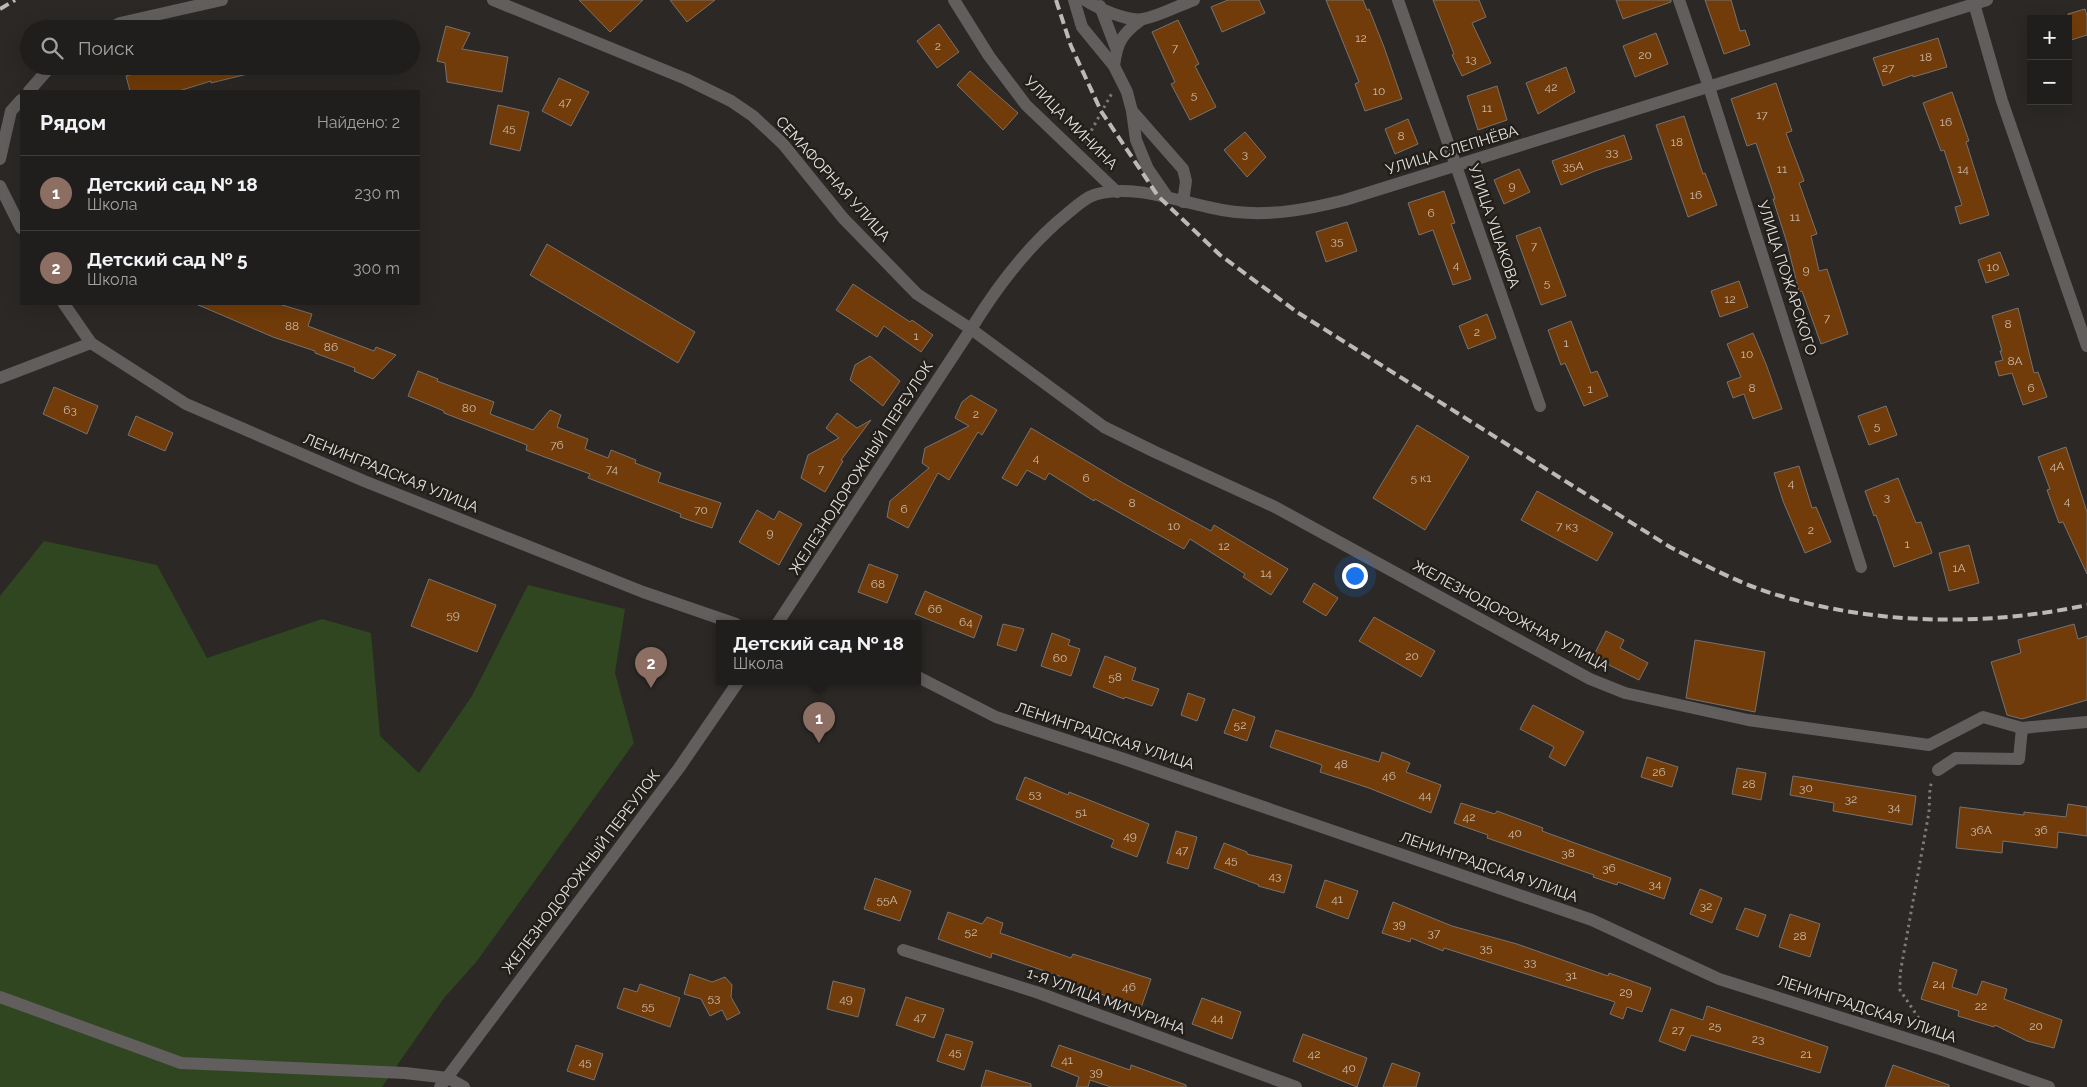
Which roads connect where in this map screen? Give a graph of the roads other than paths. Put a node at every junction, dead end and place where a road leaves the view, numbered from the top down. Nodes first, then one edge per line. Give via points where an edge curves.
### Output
1 (222, 0) edge
2 (493, 0) edge
3 (954, 0) edge
4 (1074, 0) edge
5 (1085, 0) edge
6 (1194, 0) edge
7 (1398, 0) edge
8 (1679, 0) edge
9 (1987, 0) edge
10 (1974, 2) edge
11 (1100, 5) edge
12 (133, 20) edge
13 (1141, 20) junction
14 (1116, 48) junction
15 (1114, 66) junction
16 (44, 75) edge
17 (1709, 87) junction
18 (30, 90) edge
19 (20, 101) edge
20 (1132, 111) junction
21 (0, 160) edge
22 (1456, 166) junction
23 (0, 186) edge
24 (1117, 192) junction
25 (1168, 198) junction
26 (1183, 202) junction
27 (20, 226) edge
28 (65, 305) edge
29 (972, 329) junction
30 (91, 343) junction
31 (2087, 346) edge
32 (0, 378) edge
33 (1540, 406) dead end
34 (1861, 566) dead end
35 (724, 620) edge
36 (780, 620) edge
37 (921, 679) edge
38 (736, 685) edge
39 (2087, 722) edge
40 (2022, 728) junction
41 (1938, 770) road end
42 (903, 950) dead end
43 (0, 997) edge
44 (444, 1083) edge
45 (464, 1087) edge
46 (1296, 1087) edge
47 (2049, 1087) edge

1 - 12 street
2 - 29 street, СЕМАФОРНАЯ УЛИЦА via 686,79 753,116 783,144 843,218 917,294
3 - 24 street, УЛИЦА МИНИНА via 989,56 1026,105
4 - 15 street, УЛИЦА МИНИНА via 1082,27
5 - 11 street
6 - 13 street
7 - 22 street, УЛИЦА УШАКОВА
8 - 17 street, УЛИЦА ПОЖАРСКОГО
9 - 10 street, УЛИЦА СЛЕПНЁВА
10 - 17 street, УЛИЦА СЛЕПНЁВА
10 - 31 street via 2002,101
11 - 13 street via 1122,17
11 - 14 street
13 - 14 street via 1127,30
14 - 15 street
15 - 20 street, УЛИЦА МИНИНА
16 - 18 street
17 - 22 street, УЛИЦА СЛЕПНЁВА
17 - 34 street, УЛИЦА ПОЖАРСКОГО
19 - 21 street via 11,111
20 - 25 street, УЛИЦА МИНИНА via 1136,140 1148,169
20 - 26 street via 1182,168 1186,181
22 - 26 street, УЛИЦА СЛЕПНЁВА via 1299,211 1234,212
22 - 33 street, УЛИЦА УШАКОВА
23 - 27 street
24 - 25 street, УЛИЦА СЛЕПНЁВА
24 - 29 street, УЛИЦА СЛЕПНЁВА via 1092,196 1050,228 990,297
25 - 26 street, УЛИЦА СЛЕПНЁВА
28 - 30 street, ЛЕНИНГРАДСКАЯ УЛИЦА
29 - 36 street, ЖЕЛЕЗНОДОРОЖНЫЙ ПЕРЕУЛОК
29 - 40 street, ЖЕЛЕЗНОДОРОЖНАЯ УЛИЦА via 1104,426 1275,507 1590,679 1625,693 1748,720 1928,745 1983,717
30 - 32 street
30 - 35 street, ЛЕНИНГРАДСКАЯ УЛИЦА via 186,404 382,488 643,592
37 - 47 street, ЛЕНИНГРАДСКАЯ УЛИЦА via 996,717 1592,920 1719,979
38 - 44 street, ЖЕЛЕЗНОДОРОЖНЫЙ ПЕРЕУЛОК via 679,768
39 - 40 street, ЖЕЛЕЗНОДОРОЖНАЯ УЛИЦА
40 - 41 street via 2019,759 1956,758
42 - 46 street, 1-Я УЛИЦА МИЧУРИНА via 1036,992
43 - 44 street via 181,1063 405,1073
44 - 45 street

